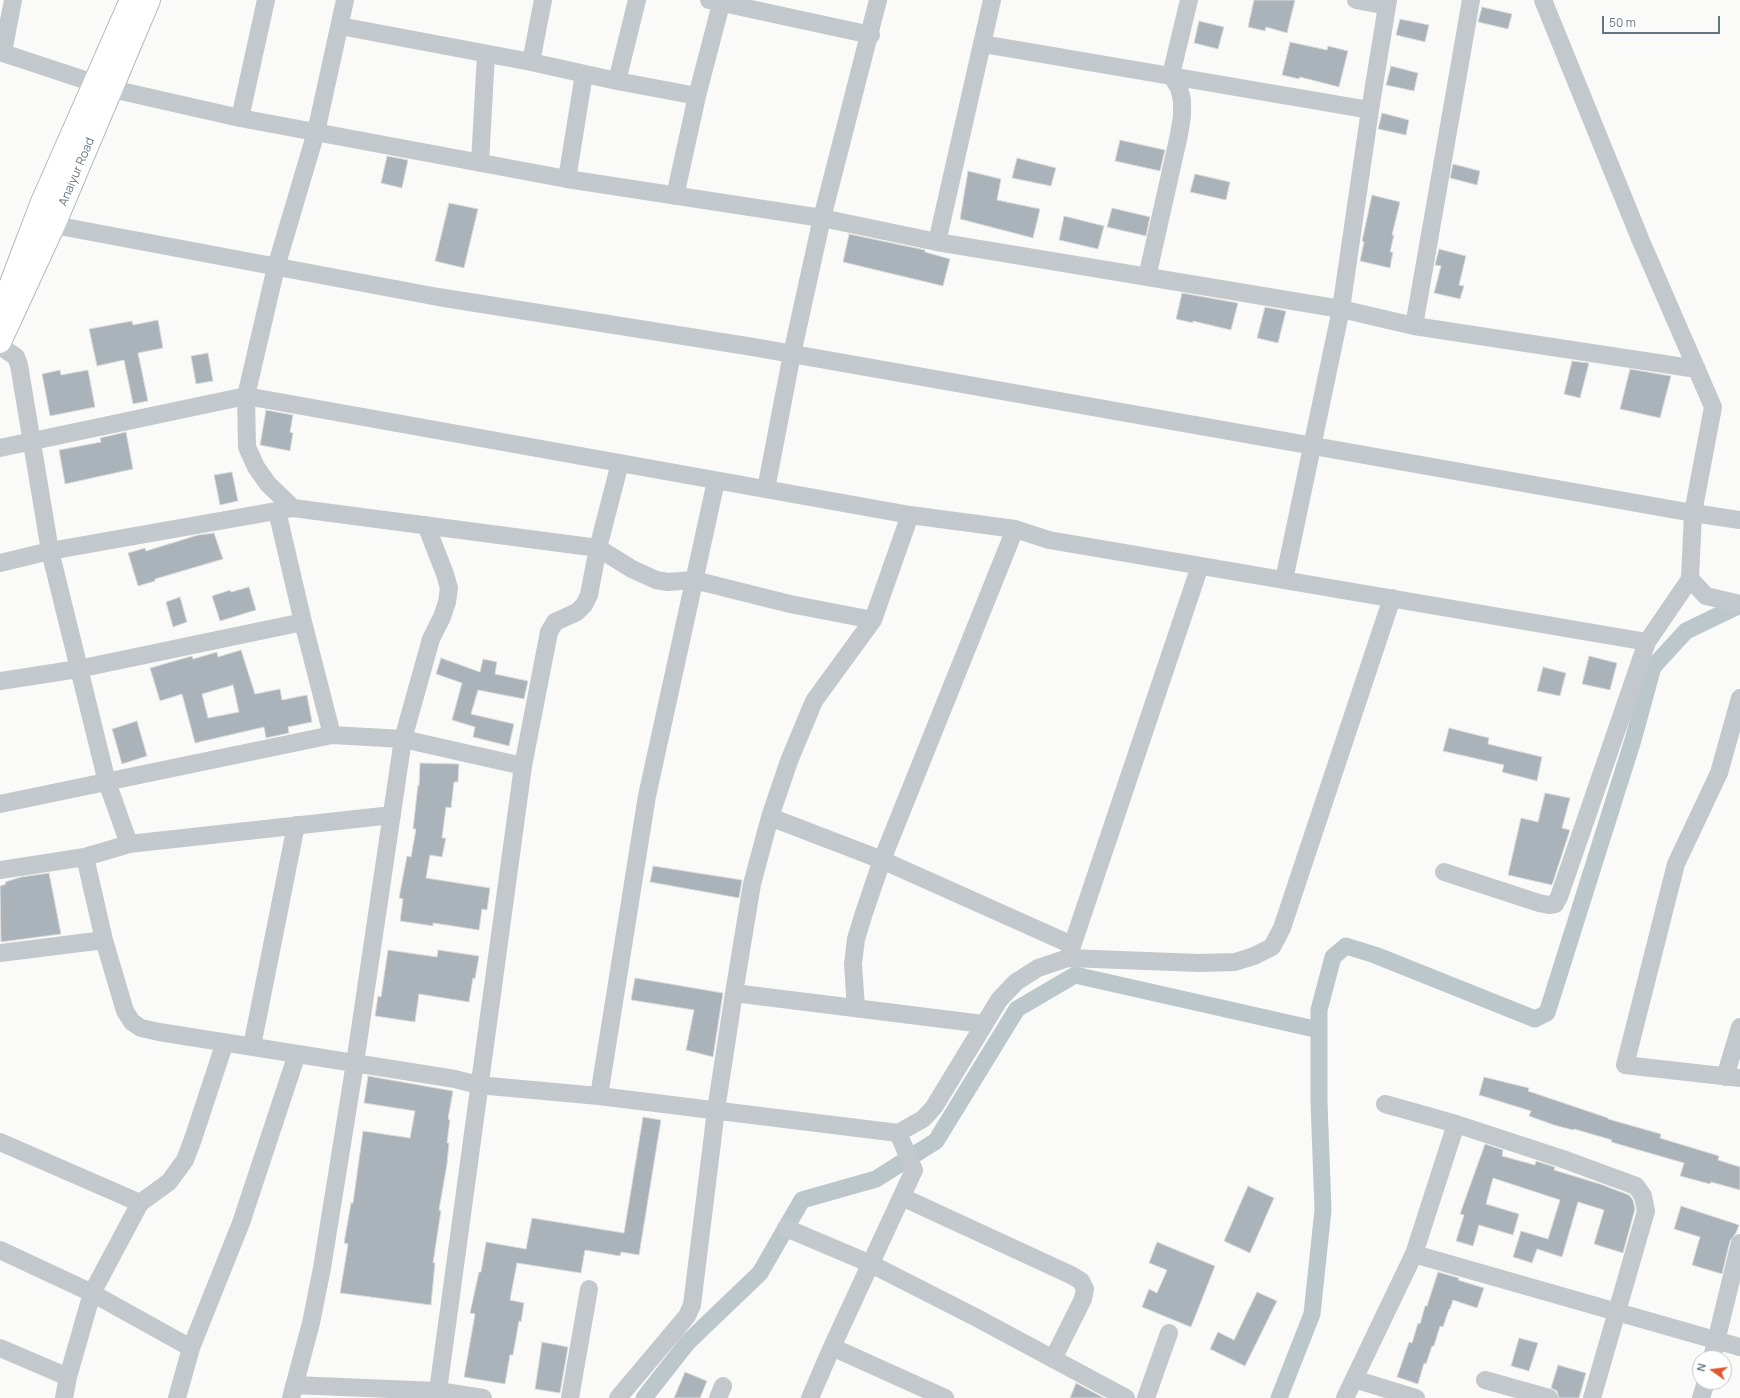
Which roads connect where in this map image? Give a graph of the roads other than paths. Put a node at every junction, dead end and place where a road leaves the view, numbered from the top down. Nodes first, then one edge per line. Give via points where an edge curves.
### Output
1 (13, 0) edge
2 (131, 0) edge
3 (149, 0) edge
4 (266, 0) edge
5 (345, 0) edge
6 (543, 0) edge
7 (637, 0) edge
8 (878, 0) edge
9 (992, 0) edge
10 (1189, 0) edge
11 (1356, 0) edge
12 (1471, 0) edge
13 (1543, 0) edge
14 (715, 2) edge
15 (1388, 3) edge
16 (340, 26) junction
17 (870, 35) junction
18 (983, 44) junction
19 (1, 52) edge
20 (486, 54) junction
21 (531, 62) junction
22 (584, 74) junction
23 (1171, 75) junction
24 (617, 81) junction
25 (103, 87) junction
26 (697, 96) junction
27 (1370, 110) junction
28 (240, 118) junction
29 (316, 132) junction
30 (480, 163) junction
31 (567, 179) junction
32 (675, 196) junction
33 (822, 218) junction
34 (45, 222) junction
35 (937, 242) junction
36 (276, 267) junction
37 (1147, 277) junction
38 (1341, 309) junction
39 (0, 312) edge
40 (1414, 326) junction
41 (0, 342) edge
42 (0, 346) edge
43 (792, 354) junction
44 (1697, 369) junction
45 (246, 396) junction
46 (32, 440) junction
47 (1312, 445) junction
48 (0, 448) edge
49 (620, 463) junction
50 (716, 480) junction
51 (766, 489) junction
52 (285, 510) junction
53 (1692, 513) junction
54 (910, 515) junction
55 (1740, 520) edge
56 (426, 526) junction
57 (1015, 528) junction
58 (598, 548) junction
59 (50, 551) junction
60 (0, 563) edge
61 (1200, 566) junction
62 (1690, 579) junction
63 (694, 580) junction
64 (1284, 580) junction
65 (1392, 598) junction
66 (1740, 604) edge
67 (872, 620) junction
68 (303, 622) junction
69 (1647, 642) junction
70 (78, 669) junction
71 (0, 681) edge
72 (1740, 698) edge
73 (332, 735) junction
74 (403, 739) junction
75 (523, 766) junction
76 (107, 782) junction
77 (0, 804) edge
78 (392, 815) junction
79 (770, 817) junction
80 (296, 825) junction
81 (129, 844) junction
82 (85, 857) junction
83 (882, 860) junction
84 (0, 870) edge
85 (1444, 872) dead end
86 (104, 940) junction
87 (1070, 952) junction
88 (0, 953) edge
89 (734, 993) junction
90 (856, 1008) junction
91 (983, 1024) junction
92 (1740, 1027) edge
93 (225, 1042) junction
94 (252, 1046) junction
95 (297, 1054) junction
96 (355, 1063) junction
97 (1733, 1078) edge
98 (478, 1085) junction
99 (599, 1096) junction
100 (1385, 1104) dead end
101 (716, 1110) junction
102 (1456, 1124) junction
103 (900, 1137) junction
104 (0, 1142) edge
105 (902, 1197) junction
106 (140, 1202) junction
107 (786, 1228) dead end
108 (1740, 1243) edge
109 (0, 1250) edge
110 (1414, 1254) junction
111 (871, 1264) junction
112 (589, 1289) dead end
113 (92, 1293) junction
114 (1617, 1313) junction
115 (1169, 1333) dead end
116 (832, 1347) junction
117 (1740, 1347) edge
118 (0, 1348) edge
119 (191, 1348) junction
120 (1715, 1350) edge
121 (1053, 1359) junction
122 (68, 1377) junction
123 (1354, 1379) junction
124 (1485, 1380) dead end
125 (293, 1391) edge
126 (437, 1395) edge
127 (64, 1398) edge
128 (177, 1398) edge
129 (483, 1398) edge
130 (570, 1398) edge
131 (618, 1398) edge
132 (810, 1398) edge
133 (945, 1398) edge
134 (1126, 1398) edge
135 (1146, 1398) edge
136 (1345, 1398) edge
137 (1416, 1398) edge
138 (1549, 1398) edge
139 (1592, 1398) edge

1 - 19 street
2 - 25 main road, Anaiyur Road
3 - 25 main road, Anaiyur Road
4 - 28 street
5 - 16 street
6 - 21 street
7 - 24 street
8 - 17 street
9 - 18 street
10 - 23 street
11 - 15 street
12 - 40 street
13 - 44 street via 1641,241
14 - 17 street
14 - 26 street
15 - 27 street
16 - 20 street
16 - 29 street
17 - 33 street
18 - 23 street
18 - 35 street
19 - 25 street
20 - 21 street
20 - 30 street
21 - 22 street
22 - 24 street
22 - 31 street
23 - 27 street
23 - 37 street via 1179,88 1182,100 1180,135
24 - 26 street
25 - 28 street
25 - 34 main road, Anaiyur Road
26 - 32 street
27 - 38 street
28 - 29 street
29 - 30 street
29 - 36 street
30 - 31 street
31 - 32 street
32 - 33 street
33 - 35 street
33 - 43 street
34 - 36 street
34 - 39 main road, Anaiyur Road
34 - 41 main road, Anaiyur Road
35 - 37 street
36 - 43 street via 438,297
36 - 45 street
37 - 38 street
38 - 40 street
38 - 47 street
40 - 44 street
42 - 46 street via 16,357 19,365
43 - 47 street
43 - 51 street
44 - 53 street via 1713,407
45 - 46 street
45 - 49 street
45 - 52 street via 247,447 256,467
46 - 48 street
46 - 59 street
47 - 53 street
47 - 64 street
49 - 50 street
49 - 58 street
50 - 51 street
50 - 63 street
51 - 54 street
52 - 56 street
52 - 59 street
52 - 68 street
53 - 55 street
53 - 62 street
54 - 57 street
54 - 67 street
56 - 58 street
56 - 74 street via 446,574 449,588 442,617 431,639
57 - 61 street via 1049,540
57 - 83 street
58 - 63 street via 656,580
58 - 75 street via 589,595 584,605 577,612 555,622 549,632
59 - 60 street
59 - 70 street
61 - 64 street
61 - 87 street
62 - 66 street via 1706,596
62 - 69 street
63 - 67 street via 790,604
63 - 99 street via 646,796
64 - 65 street
65 - 69 street
65 - 87 street via 1282,928 1272,947 1234,962 1199,963
67 - 79 street via 814,701 789,761
68 - 70 street
68 - 73 street
69 - 85 street via 1555,904 1539,903
70 - 71 street
70 - 76 street
72 - 97 street via 1720,772 1676,864 1625,1065
73 - 74 street
73 - 76 street
74 - 75 street
74 - 78 street
75 - 98 street
76 - 77 street
76 - 81 street
78 - 80 street
78 - 96 street
79 - 83 street
79 - 89 street via 752,884
80 - 81 street
80 - 94 street
81 - 82 street
82 - 84 street
82 - 86 street
83 - 87 street
83 - 90 street via 856,939 853,964
86 - 88 street
86 - 93 street via 124,1011 132,1022 142,1028 159,1032
87 - 91 street via 1016,982 999,1000
89 - 90 street
89 - 101 street
90 - 91 street
91 - 103 street via 934,1107
92 - 97 street
93 - 94 street
93 - 106 street via 185,1160 169,1182
94 - 95 street
95 - 96 street
95 - 119 street via 241,1223
96 - 98 street
96 - 125 street via 322,1268
98 - 99 street
98 - 126 street
99 - 101 street
100 - 102 street
101 - 103 street
101 - 131 street via 692,1305 687,1316
102 - 110 street
102 - 114 street via 1636,1186 1643,1196 1646,1212
103 - 105 street via 914,1170
104 - 106 street
105 - 111 street
105 - 121 street via 1081,1281 1085,1289 1083,1299
106 - 113 street
107 - 111 street
108 - 120 street
109 - 113 street
110 - 114 street
110 - 123 street
111 - 116 street
111 - 121 street
112 - 130 street
113 - 119 street
113 - 122 street
114 - 120 street
114 - 139 street
115 - 135 street
116 - 132 street
116 - 133 street
117 - 120 street
118 - 122 street
119 - 128 street
121 - 134 street
122 - 127 street
123 - 136 street
123 - 137 street
124 - 138 street
125 - 126 street
126 - 129 street

